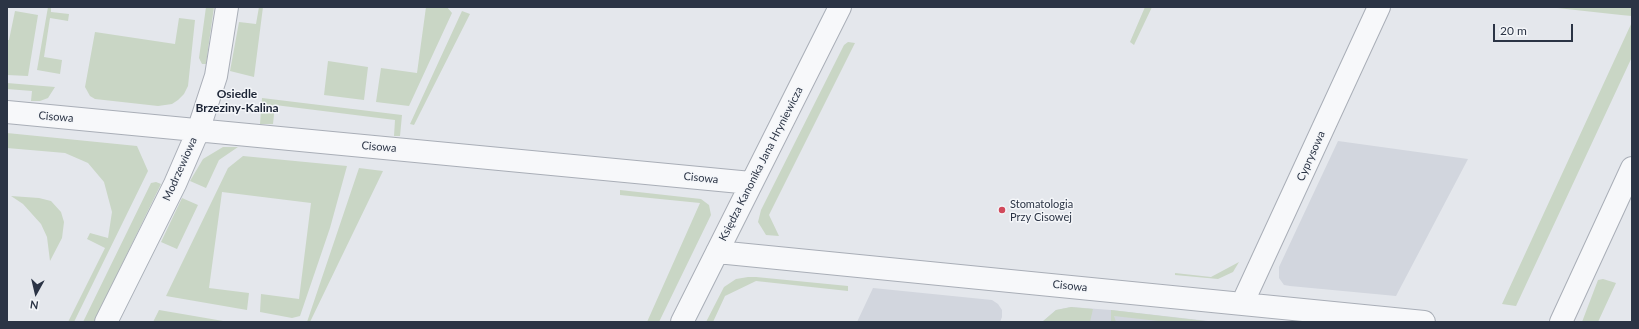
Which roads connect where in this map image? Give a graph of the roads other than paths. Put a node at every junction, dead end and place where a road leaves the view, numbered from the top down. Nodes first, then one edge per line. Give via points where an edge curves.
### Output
1 (227, 7) edge
2 (840, 7) edge
3 (1379, 7) edge
4 (7, 112) edge
5 (198, 131) junction
6 (1632, 168) edge
7 (751, 182) junction
8 (717, 252) junction
9 (1242, 304) junction
10 (106, 322) edge
11 (682, 322) edge
12 (1424, 322) edge
13 (1561, 322) edge

1 - 5 street, Modrzewiowa via 216,76
2 - 7 street, Księdza Kanonika Jana Hryniewicza
3 - 9 street, Cyprysowa
4 - 5 street, Cisowa
5 - 7 street, Cisowa
5 - 10 street, Modrzewiowa via 175,184
6 - 13 street
7 - 8 street, Księdza Kanonika Jana Hryniewicza
8 - 9 street, Cisowa
8 - 11 street, Księdza Kanonika Jana Hryniewicza
9 - 12 street, Cisowa

